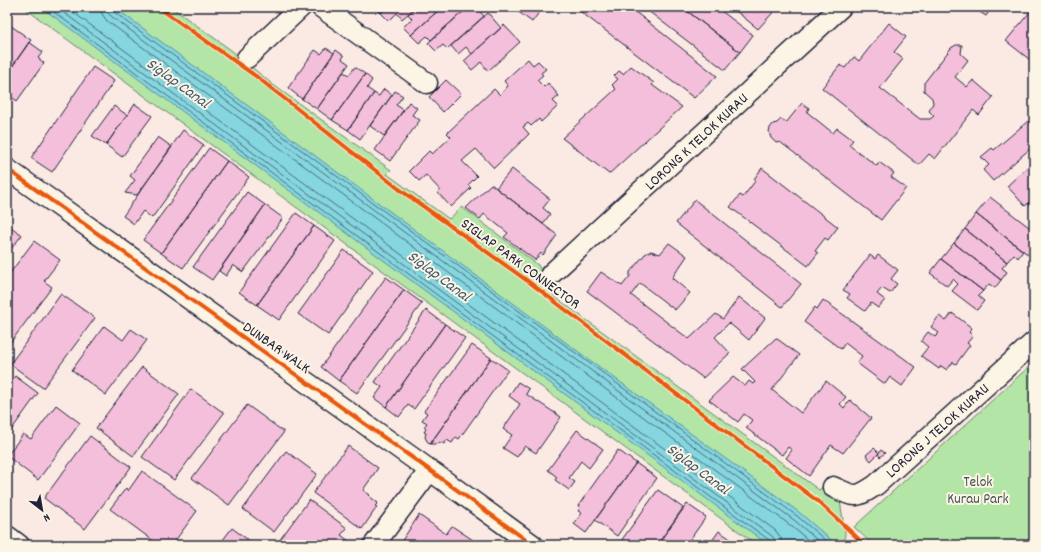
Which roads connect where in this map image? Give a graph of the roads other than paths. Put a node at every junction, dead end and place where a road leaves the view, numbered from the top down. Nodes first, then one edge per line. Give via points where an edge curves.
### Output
1 (301, 7) edge
2 (321, 7) edge
3 (841, 7) edge
4 (247, 58) dead end
5 (427, 82) dead end
6 (7, 170) edge
7 (551, 274) dead end
8 (1034, 342) edge
9 (430, 470) junction
10 (833, 487) dead end
11 (7, 536) edge
12 (19, 545) edge
13 (374, 545) edge
14 (532, 545) edge

1 - 4 street
2 - 5 street
3 - 7 street, LORONG K TELOK KURAU
6 - 9 street, DUNBAR WALK
8 - 10 street, LORONG J TELOK KURAU via 876,485 864,493 852,496
9 - 13 street
9 - 14 street, DUNBAR WALK
11 - 12 street

